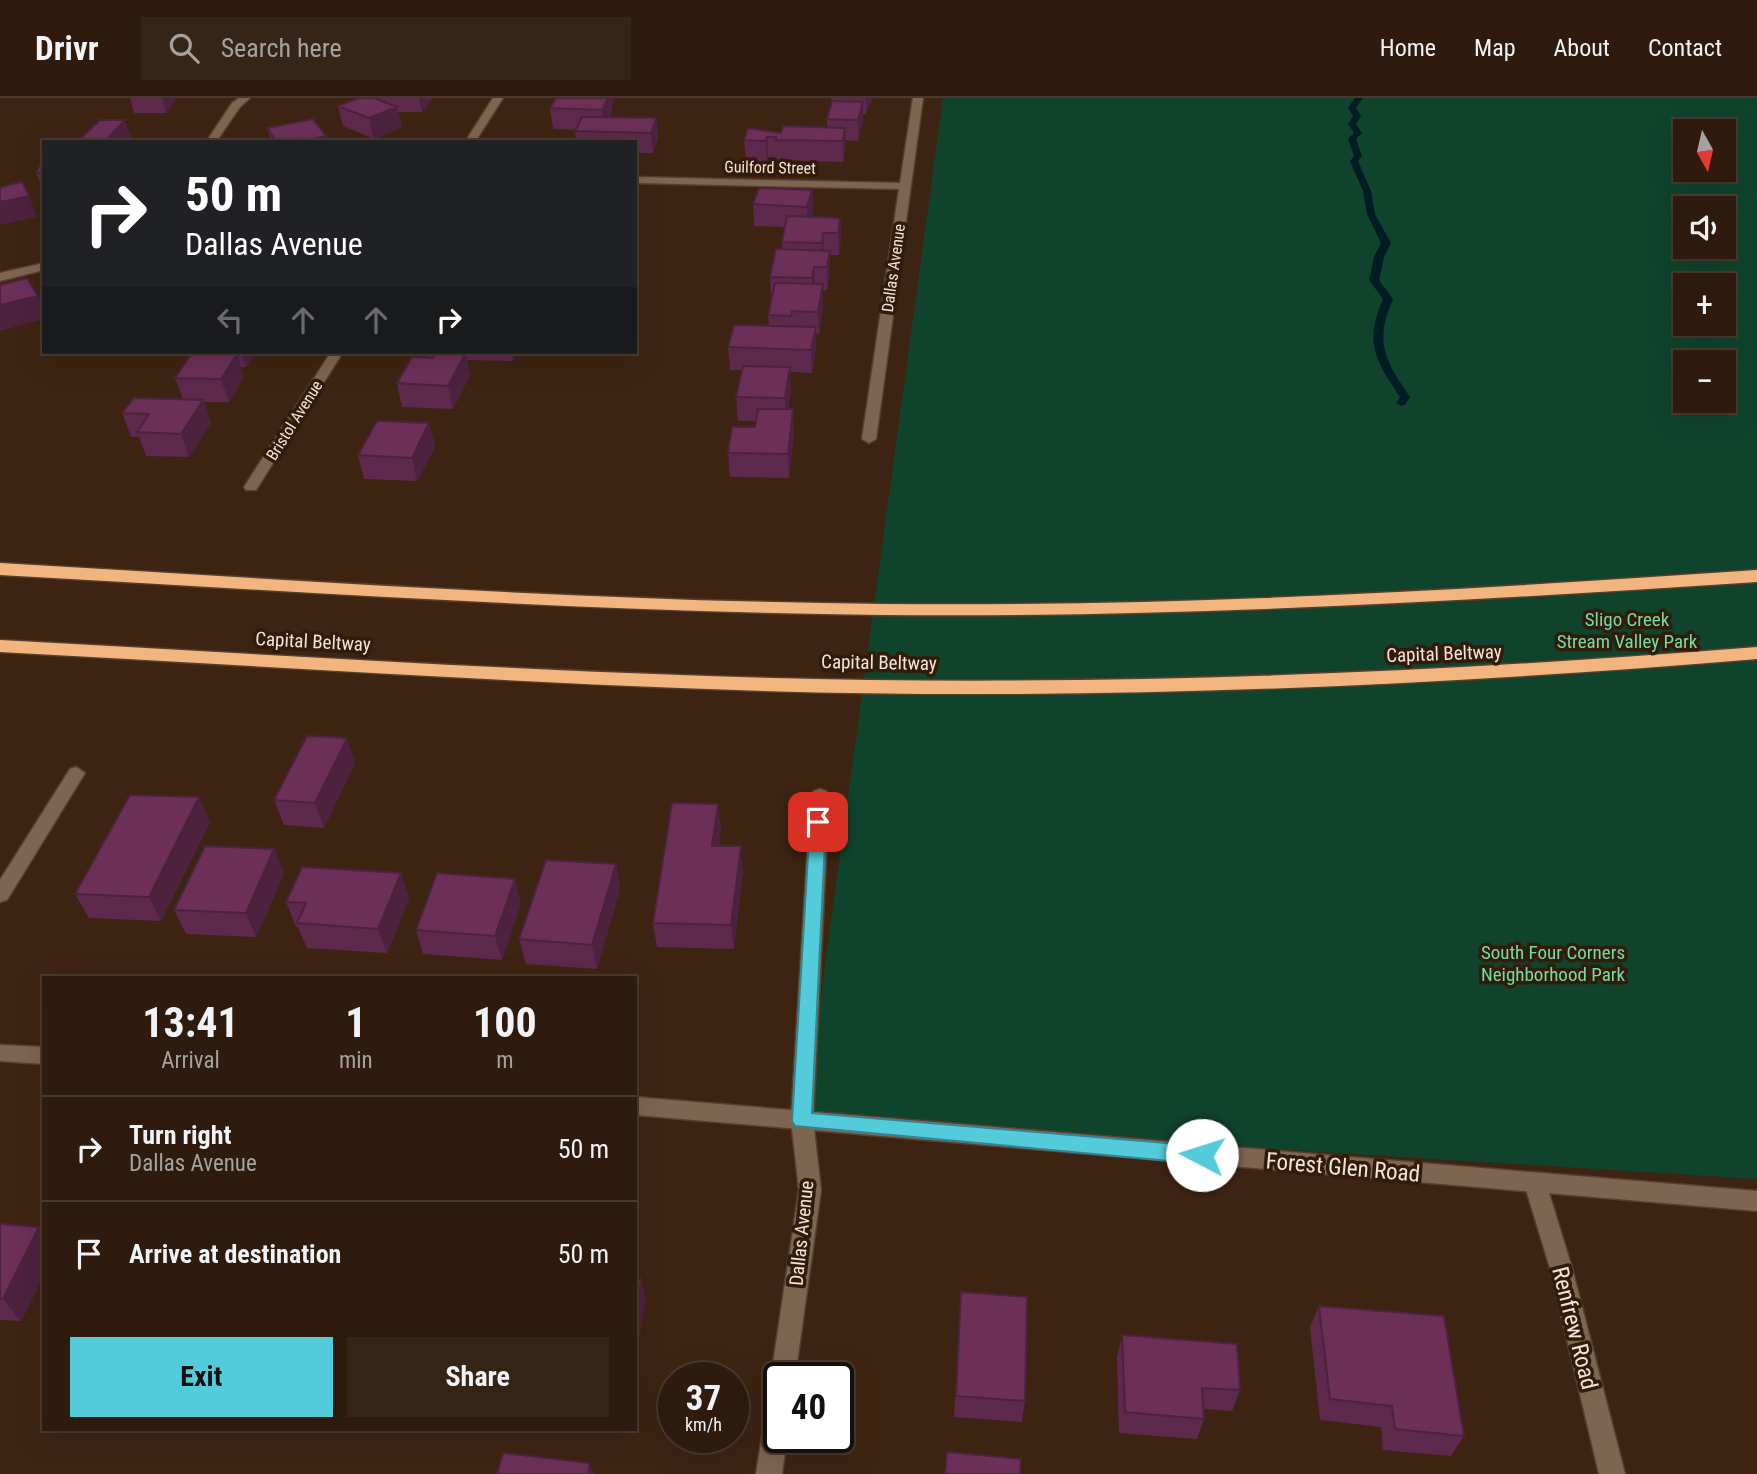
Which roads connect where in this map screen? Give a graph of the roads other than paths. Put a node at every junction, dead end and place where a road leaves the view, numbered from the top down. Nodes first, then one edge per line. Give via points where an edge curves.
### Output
1 (245, 98) edge
2 (498, 98) edge
3 (918, 98) edge
4 (212, 140) edge
5 (471, 140) edge
6 (637, 180) edge
7 (904, 186) junction
8 (42, 268) edge
9 (0, 278) edge
10 (336, 354) edge
11 (869, 439) dead end
12 (251, 487) dead end
13 (0, 569) edge
14 (1757, 576) edge
15 (0, 646) edge
16 (1757, 653) edge
17 (76, 773) dead end
18 (820, 796) dead end
19 (0, 895) edge
20 (0, 1053) edge
21 (42, 1056) edge
22 (637, 1106) edge
23 (802, 1121) junction
24 (1535, 1183) junction
25 (1757, 1201) edge
26 (785, 1362) edge
27 (772, 1453) edge
28 (769, 1474) edge
29 (1612, 1474) edge

1 - 4 street
2 - 5 street
3 - 7 street, Dallas Avenue
6 - 7 street, Guilford Street
7 - 11 street, Dallas Avenue
8 - 9 street
10 - 12 street, Bristol Avenue
13 - 14 highway via 689,604 1004,610 1228,606
15 - 16 highway, Capital Beltway via 682,682 1003,687 1524,672
17 - 19 street
18 - 23 street, Dallas Avenue
20 - 21 street
22 - 23 street, Forest Glen Road
23 - 24 street, Forest Glen Road
23 - 26 street, Dallas Avenue via 810,1190
24 - 25 street, Forest Glen Road
24 - 29 street, Renfrew Road
27 - 28 street

